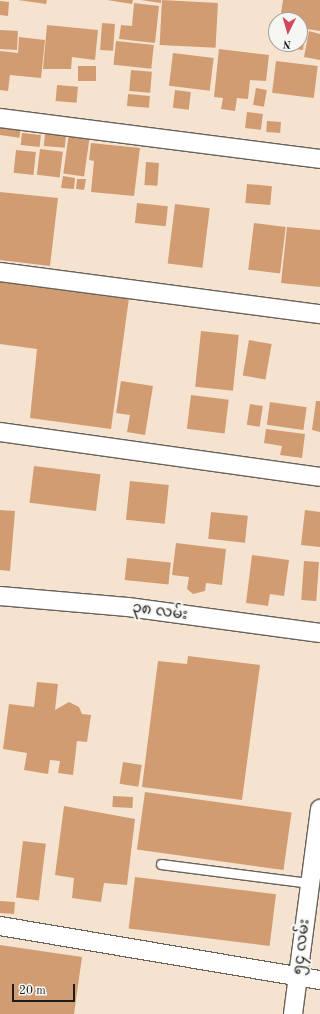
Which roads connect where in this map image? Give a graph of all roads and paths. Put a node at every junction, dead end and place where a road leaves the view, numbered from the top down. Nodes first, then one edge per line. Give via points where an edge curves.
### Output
1 (0, 118) edge
2 (320, 160) edge
3 (0, 272) edge
4 (320, 314) edge
5 (0, 432) edge
6 (320, 476) edge
7 (0, 596) edge
8 (320, 633) edge
9 (320, 809) edge
10 (161, 864) dead end
11 (310, 883) junction
12 (0, 926) edge
13 (298, 977) junction
14 (320, 980) edge
15 (293, 1014) edge

1 - 2 street
3 - 4 street
5 - 6 street
7 - 8 street, ၃၈ လမ်း via 128,607
9 - 11 street, ၅၄ လမ်း
10 - 11 lane
11 - 13 street, ၅၄ လမ်း
12 - 13 street
13 - 14 street
13 - 15 street, ၅၄ လမ်း

